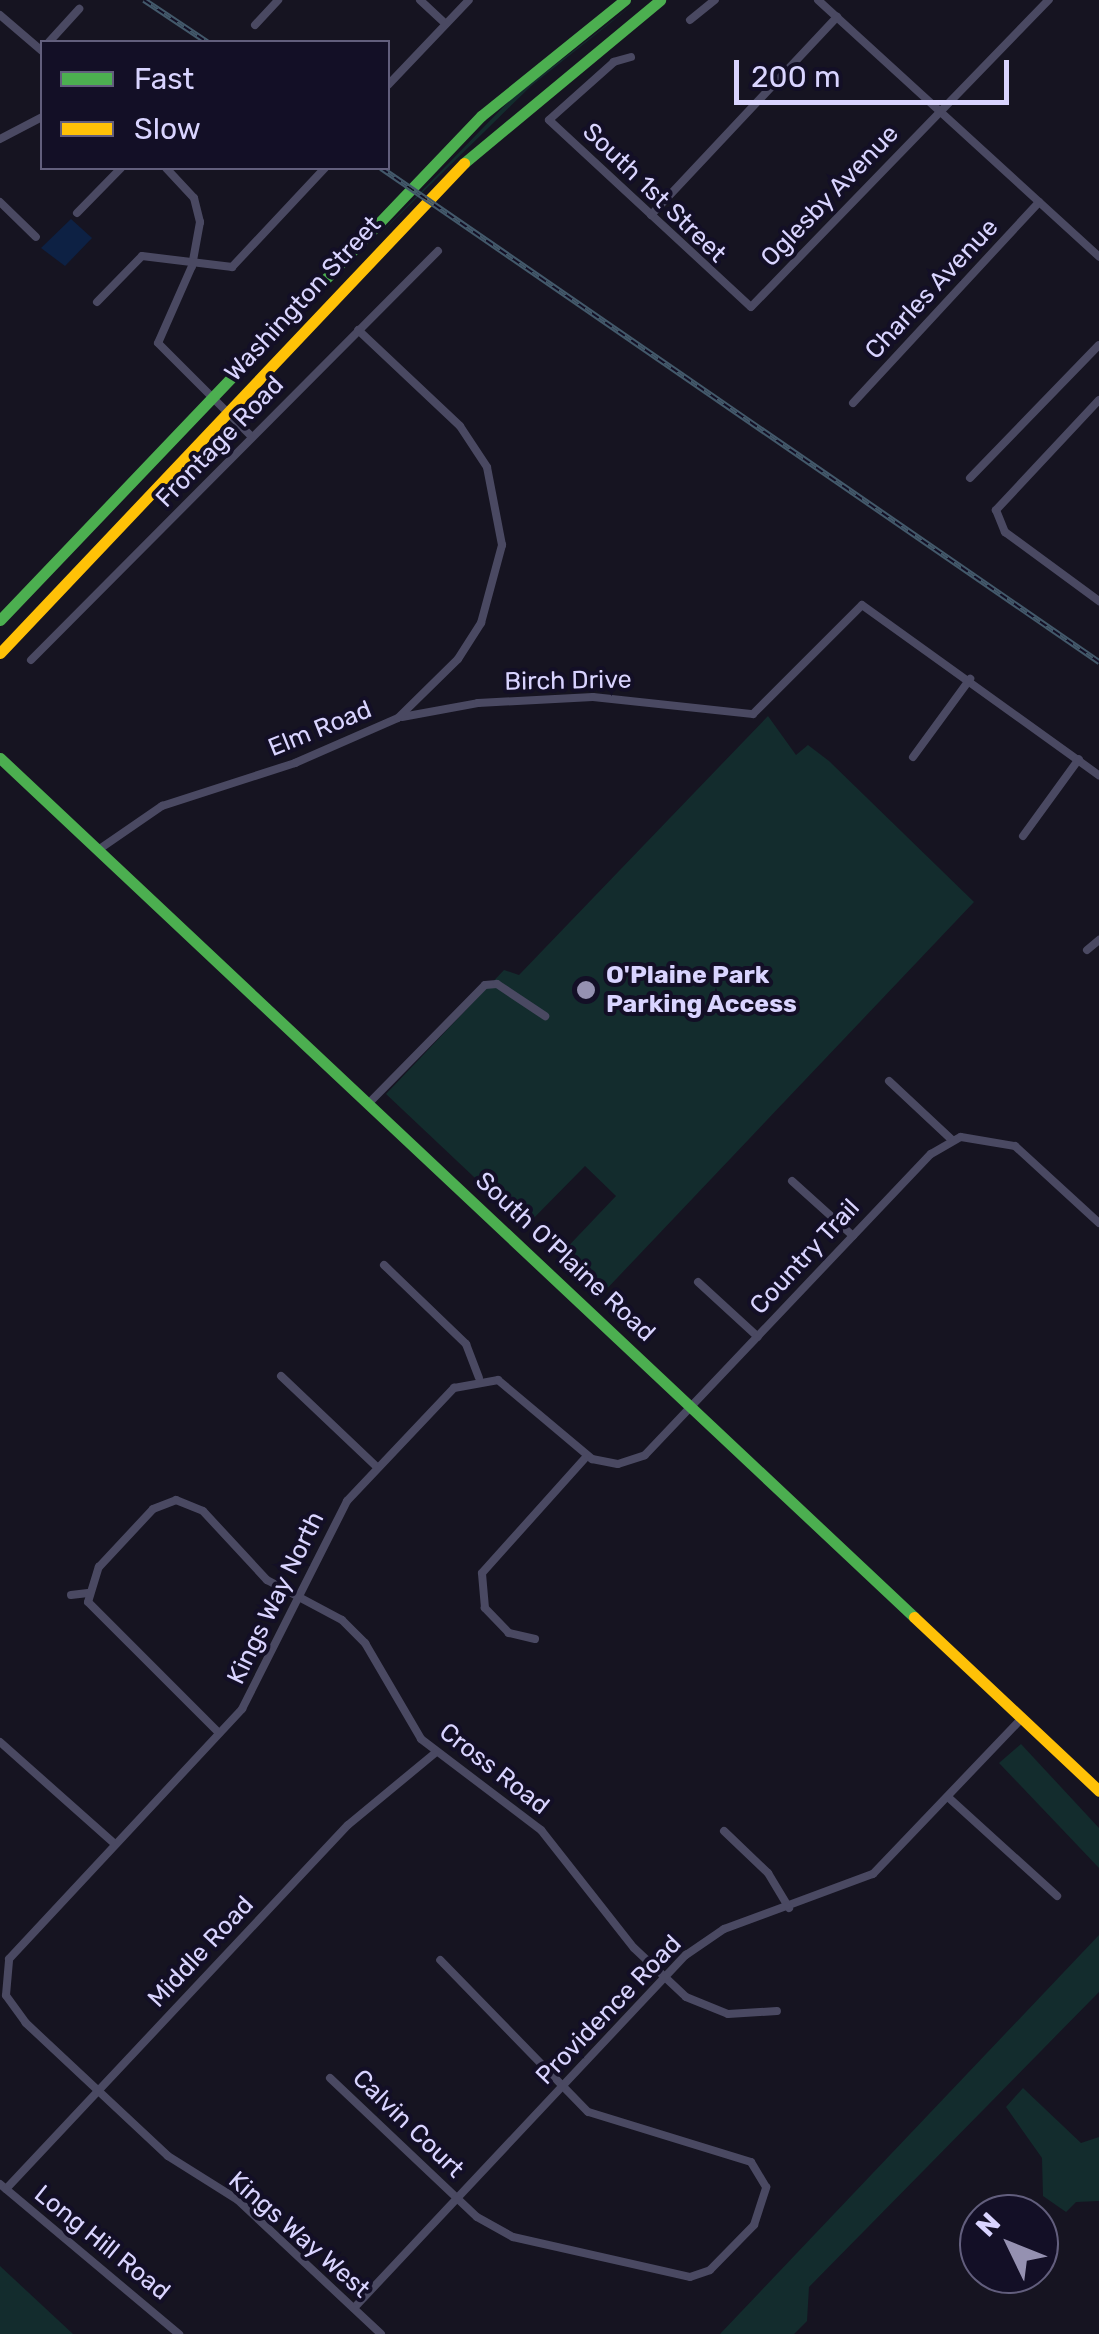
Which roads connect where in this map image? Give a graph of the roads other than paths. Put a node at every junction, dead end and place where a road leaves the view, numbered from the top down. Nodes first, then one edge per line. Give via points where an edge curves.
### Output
1 (278, 0) edge
2 (420, 0) edge
3 (469, 0) edge
4 (625, 0) edge
5 (660, 0) edge
6 (715, 0) edge
7 (818, 0) edge
8 (1048, 0) edge
9 (78, 9) dead end
10 (0, 14) edge
11 (837, 17) junction
12 (690, 20) dead end
13 (446, 24) junction
14 (256, 25) dead end
15 (51, 40) edge
16 (40, 48) edge
17 (631, 57) dead end
18 (390, 83) edge
19 (939, 112) junction
20 (40, 118) edge
21 (0, 138) edge
22 (119, 170) edge
23 (167, 170) edge
24 (323, 170) edge
25 (0, 202) edge
26 (1039, 202) junction
27 (77, 212) dead end
28 (651, 215) junction
29 (36, 237) dead end
30 (438, 252) dead end
31 (1097, 252) edge
32 (192, 266) junction
33 (767, 291) joint
34 (97, 302) dead end
35 (358, 330) junction
36 (1099, 345) edge
37 (212, 399) junction
38 (1099, 400) edge
39 (852, 403) dead end
40 (226, 413) junction
41 (252, 437) junction
42 (970, 478) dead end
43 (1099, 601) edge
44 (0, 620) edge
45 (0, 653) edge
46 (31, 660) dead end
47 (970, 679) junction
48 (398, 718) junction
49 (913, 757) dead end
50 (0, 758) edge
51 (1078, 759) junction
52 (1099, 774) edge
53 (1022, 836) dead end
54 (98, 850) junction
55 (1099, 940) edge
56 (1086, 950) dead end
57 (545, 1016) dead end
58 (889, 1081) dead end
59 (368, 1104) junction
60 (952, 1140) junction
61 (792, 1180) dead end
62 (1099, 1223) edge
63 (853, 1236) junction
64 (384, 1264) dead end
65 (698, 1282) dead end
66 (758, 1337) junction
67 (281, 1376) dead end
68 (479, 1378) junction
69 (692, 1407) junction
70 (586, 1456) junction
71 (377, 1467) junction
72 (176, 1486) dead end
73 (176, 1500) junction
74 (88, 1594) junction
75 (72, 1596) dead end
76 (300, 1597) junction
77 (535, 1640) dead end
78 (1021, 1719) junction
79 (219, 1733) junction
80 (0, 1742) edge
81 (435, 1753) junction
82 (1099, 1791) edge
83 (949, 1798) junction
84 (724, 1830) dead end
85 (115, 1844) junction
86 (1057, 1896) dead end
87 (789, 1908) junction
88 (440, 1960) dead end
89 (664, 1978) junction
90 (778, 2011) dead end
91 (330, 2078) dead end
92 (562, 2089) junction
93 (98, 2090) junction
94 (3, 2186) edge
95 (458, 2199) junction
96 (354, 2308) junction
97 (179, 2334) edge
98 (381, 2334) edge

1 - 14 street
2 - 13 street
3 - 13 street
4 - 37 main road, Washington Street via 489,109
5 - 40 main road, Washington Street via 514,112
6 - 12 street
7 - 11 street
8 - 19 street, Oglesby Avenue
9 - 15 street
10 - 16 street
11 - 19 street
11 - 28 street
13 - 18 street
17 - 28 street, South 1st Street via 614,62 549,120
19 - 26 street
19 - 33 street, Oglesby Avenue
20 - 21 street
22 - 27 street
23 - 32 street via 200,215
24 - 32 street via 232,267
25 - 29 street
26 - 31 street
26 - 39 street, Charles Avenue
28 - 33 street, South 1st Street via 740,300 752,307
30 - 35 street, Frontage Road
32 - 34 street via 142,256
32 - 37 street via 158,343
35 - 41 street, Frontage Road
35 - 48 street, Elm Road via 474,443 500,522 498,574 481,624 458,659
36 - 42 street
37 - 40 street
37 - 44 main road, Washington Street
38 - 43 street via 996,510 1004,532
40 - 41 street
40 - 45 main road, Washington Street
41 - 46 street, Frontage Road
47 - 48 street, Birch Drive via 890,620 855,607 753,714 560,698
47 - 49 street
47 - 51 street
48 - 54 street, Elm Road via 295,763 162,806
50 - 54 main road, South O'Plaine Road
51 - 52 street
51 - 53 street
54 - 59 main road, South O'Plaine Road
55 - 56 street
57 - 59 street via 497,984 484,985
58 - 60 street
59 - 69 main road, South O'Plaine Road
60 - 62 street via 989,1136 1015,1146
60 - 63 street, Country Trail
61 - 63 street
63 - 66 street, Country Trail
64 - 68 street via 466,1344
65 - 66 street
66 - 69 street, Country Trail
67 - 71 street
68 - 70 street via 518,1392
68 - 71 street, Kings Way North via 448,1393
69 - 70 street via 645,1455 618,1464
69 - 78 main road, South O'Plaine Road
70 - 77 street via 482,1573 485,1608 509,1634
71 - 76 street, Kings Way North via 332,1526
72 - 73 street
73 - 74 street via 153,1509 99,1567
73 - 76 street, Cross Road via 203,1511 251,1567
74 - 75 street
74 - 79 street via 99,1620
76 - 79 street, Kings Way North via 262,1680
76 - 81 street, Cross Road via 364,1642
78 - 82 main road, South O'Plaine Road
78 - 83 street, Providence Road
79 - 85 street, Kings Way North
80 - 85 street
81 - 89 street, Cross Road via 567,1856
81 - 93 street, Middle Road via 348,1824
83 - 86 street
83 - 87 street, Providence Road via 873,1874
84 - 87 street via 768,1874
85 - 93 street, Kings Way North via 14,1952 4,1976 13,2010
87 - 89 street, Providence Road via 724,1929
88 - 92 street
89 - 90 street, Cross Road via 712,2010
89 - 92 street, Providence Road
91 - 95 street, Calvin Court
92 - 95 street, Providence Road
92 - 95 street, Calvin Court via 602,2120 750,2162 766,2199 743,2236 710,2270 683,2276 514,2237
93 - 94 street, Middle Road
93 - 96 street, Kings Way West via 168,2156 238,2200
94 - 97 street, Long Hill Road
95 - 96 street, Providence Road
96 - 98 street, Kings Way West

